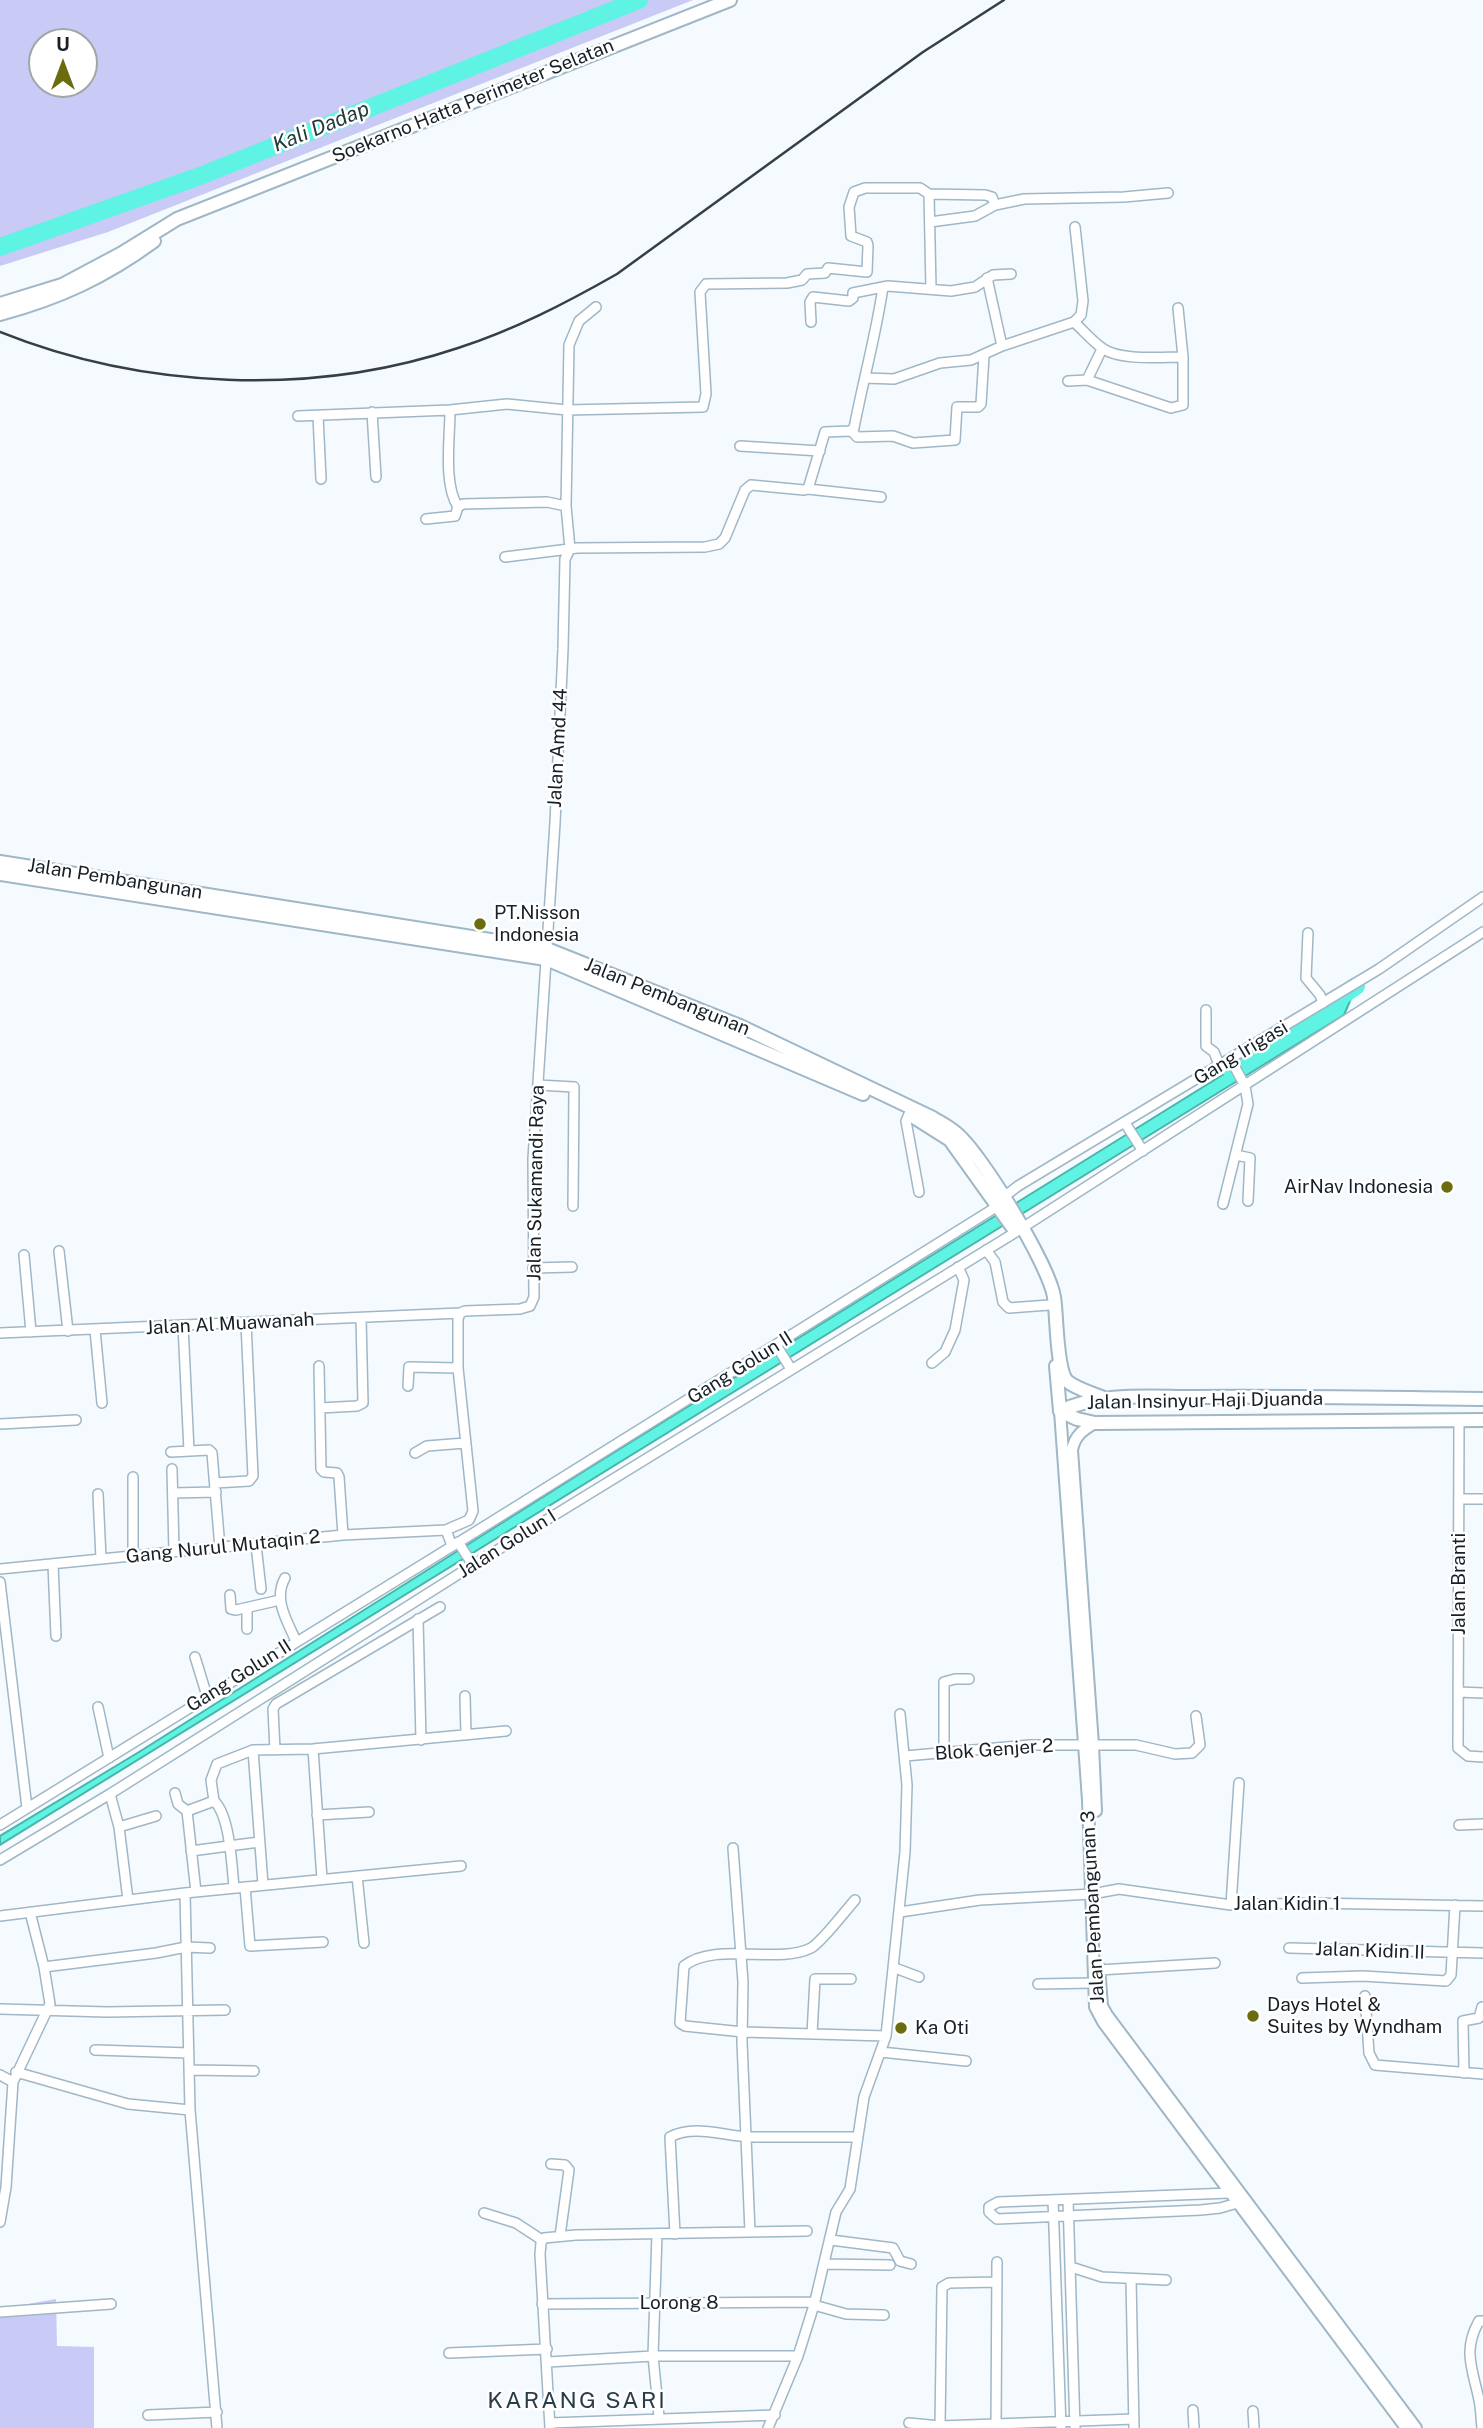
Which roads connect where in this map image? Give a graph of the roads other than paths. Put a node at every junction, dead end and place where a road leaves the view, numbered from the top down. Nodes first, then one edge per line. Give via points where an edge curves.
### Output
1 (730, 0) edge
2 (1168, 193) dead end
3 (929, 194) junction
4 (217, 203) junction
5 (995, 205) junction
6 (930, 222) junction
7 (1075, 227) dead end
8 (1011, 274) dead end
9 (988, 278) junction
10 (883, 287) junction
11 (931, 289) junction
12 (0, 304) edge
13 (596, 307) dead end
14 (1178, 308) dead end
15 (0, 314) edge
16 (811, 321) dead end
17 (1074, 322) junction
18 (1002, 346) junction
19 (1102, 349) junction
20 (984, 356) junction
21 (1184, 357) junction
22 (866, 378) junction
23 (1087, 380) junction
24 (1068, 382) dead end
25 (450, 410) junction
26 (567, 410) junction
27 (372, 412) junction
28 (298, 416) dead end
29 (318, 416) junction
30 (852, 430) junction
31 (740, 446) dead end
32 (820, 450) junction
33 (376, 477) dead end
34 (321, 479) dead end
35 (808, 489) junction
36 (881, 497) dead end
37 (566, 506) junction
38 (458, 507) junction
39 (426, 519) dead end
40 (570, 549) junction
41 (505, 557) dead end
42 (0, 862) edge
43 (0, 874) edge
44 (1483, 897) edge
45 (1483, 932) edge
46 (1308, 933) dead end
47 (1468, 943) junction
48 (1483, 943) edge
49 (546, 954) junction
50 (1323, 1003) junction
51 (1206, 1010) dead end
52 (1233, 1063) junction
53 (1220, 1067) junction
54 (1243, 1082) junction
55 (538, 1085) junction
56 (909, 1114) junction
57 (1128, 1126) junction
58 (1141, 1148) junction
59 (1236, 1155) junction
60 (919, 1192) dead end
61 (1248, 1201) dead end
62 (1001, 1202) junction
63 (1223, 1203) dead end
64 (573, 1206) dead end
65 (1017, 1228) junction
66 (986, 1250) junction
67 (59, 1251) dead end
68 (24, 1255) dead end
69 (572, 1267) dead end
70 (958, 1267) junction
71 (533, 1268) junction
72 (1049, 1305) junction
73 (460, 1313) junction
74 (361, 1318) junction
75 (246, 1322) junction
76 (183, 1325) junction
77 (95, 1330) junction
78 (68, 1331) junction
79 (31, 1332) junction
80 (0, 1333) edge
81 (777, 1347) junction
82 (932, 1363) dead end
83 (319, 1366) dead end
84 (789, 1366) junction
85 (458, 1368) junction
86 (408, 1387) dead end
87 (1225, 1396) junction
88 (1106, 1399) junction
89 (1483, 1399) edge
90 (102, 1403) dead end
91 (320, 1408) junction
92 (1060, 1411) junction
93 (76, 1420) dead end
94 (1224, 1420) junction
95 (1459, 1420) junction
96 (1483, 1420) edge
97 (1095, 1423) junction
98 (0, 1424) edge
99 (465, 1443) junction
100 (189, 1451) junction
101 (172, 1452) dead end
102 (415, 1453) dead end
103 (172, 1469) dead end
104 (133, 1476) dead end
105 (215, 1488) junction
106 (173, 1493) junction
107 (98, 1494) dead end
108 (1459, 1499) junction
109 (1483, 1499) edge
110 (469, 1520) junction
111 (480, 1529) junction
112 (446, 1530) junction
113 (343, 1535) junction
114 (256, 1545) junction
115 (457, 1545) junction
116 (220, 1548) junction
117 (174, 1552) junction
118 (133, 1556) junction
119 (102, 1559) junction
120 (53, 1563) junction
121 (472, 1563) junction
122 (0, 1569) edge
123 (285, 1578) dead end
124 (0, 1582) edge
125 (261, 1589) dead end
126 (230, 1595) dead end
127 (280, 1600) junction
128 (440, 1606) dead end
129 (247, 1608) junction
130 (418, 1619) junction
131 (247, 1629) dead end
132 (56, 1636) dead end
133 (296, 1641) junction
134 (195, 1657) dead end
135 (969, 1679) dead end
136 (1458, 1692) junction
137 (1483, 1693) edge
138 (206, 1696) junction
139 (465, 1696) dead end
140 (98, 1707) dead end
141 (900, 1714) dead end
142 (1196, 1716) dead end
143 (506, 1731) dead end
144 (466, 1735) junction
145 (421, 1740) junction
146 (1088, 1745) junction
147 (313, 1749) junction
148 (253, 1750) junction
149 (275, 1750) junction
150 (944, 1752) junction
151 (905, 1756) junction
152 (1483, 1757) edge
153 (109, 1758) junction
154 (1239, 1783) dead end
155 (175, 1793) dead end
156 (110, 1794) junction
157 (214, 1801) junction
158 (27, 1808) junction
159 (187, 1811) junction
160 (369, 1812) dead end
161 (317, 1815) junction
162 (156, 1816) dead end
163 (1483, 1824) edge
164 (0, 1825) edge
165 (1459, 1825) dead end
166 (119, 1826) junction
167 (259, 1842) junction
168 (230, 1847) junction
169 (733, 1848) dead end
170 (191, 1851) junction
171 (0, 1860) edge
172 (461, 1866) dead end
173 (358, 1876) junction
174 (322, 1879) junction
175 (263, 1885) junction
176 (245, 1887) junction
177 (234, 1888) junction
178 (196, 1892) junction
179 (185, 1893) junction
180 (1095, 1893) junction
181 (128, 1900) junction
182 (855, 1900) dead end
183 (1231, 1905) junction
184 (1455, 1905) junction
185 (1483, 1906) edge
186 (30, 1912) junction
187 (900, 1912) junction
188 (0, 1916) edge
189 (323, 1942) dead end
190 (364, 1943) dead end
191 (186, 1947) junction
192 (210, 1948) dead end
193 (1289, 1948) dead end
194 (1452, 1953) junction
195 (1483, 1953) edge
196 (741, 1954) junction
197 (1215, 1963) dead end
198 (44, 1967) junction
199 (895, 1968) junction
200 (1099, 1970) junction
201 (919, 1977) dead end
202 (1302, 1978) dead end
203 (851, 1979) dead end
204 (1093, 1983) junction
205 (1038, 1984) dead end
206 (1365, 1996) dead end
207 (1482, 2007) edge
208 (0, 2009) edge
209 (48, 2010) junction
210 (225, 2010) dead end
211 (187, 2012) junction
212 (743, 2032) junction
213 (812, 2034) junction
214 (886, 2036) junction
215 (94, 2050) dead end
216 (881, 2052) junction
217 (189, 2053) junction
218 (966, 2061) dead end
219 (190, 2070) junction
220 (254, 2071) dead end
221 (1464, 2073) junction
222 (1483, 2074) edge
223 (0, 2075) edge
224 (14, 2077) junction
225 (190, 2110) junction
226 (746, 2137) junction
227 (858, 2137) junction
228 (551, 2164) dead end
229 (3, 2186) edge
230 (1228, 2192) junction
231 (1053, 2200) junction
232 (1068, 2200) junction
233 (1242, 2202) junction
234 (1220, 2208) junction
235 (484, 2213) dead end
236 (1069, 2216) junction
237 (1054, 2217) junction
238 (0, 2222) edge
239 (807, 2231) dead end
240 (750, 2232) junction
241 (657, 2234) junction
242 (675, 2234) junction
243 (560, 2236) junction
244 (831, 2239) junction
245 (542, 2240) junction
246 (997, 2262) dead end
247 (825, 2264) junction
248 (911, 2264) dead end
249 (890, 2265) dead end
250 (1071, 2267) junction
251 (1131, 2279) junction
252 (1166, 2280) dead end
253 (998, 2282) junction
254 (815, 2303) junction
255 (111, 2304) dead end
256 (542, 2304) junction
257 (655, 2304) junction
258 (0, 2312) edge
259 (884, 2315) dead end
260 (1483, 2321) edge
261 (547, 2349) junction
262 (449, 2353) dead end
263 (653, 2356) junction
264 (798, 2356) junction
265 (548, 2362) junction
266 (1193, 2410) dead end
267 (1253, 2411) dead end
268 (217, 2412) junction
269 (775, 2414) junction
270 (148, 2415) dead end
271 (659, 2417) junction
272 (1404, 2420) edge
273 (909, 2423) dead end
274 (1061, 2424) edge
275 (1074, 2424) edge
276 (1134, 2424) edge
277 (550, 2426) edge
278 (940, 2426) junction
279 (996, 2426) edge
280 (217, 2428) edge
281 (770, 2428) edge
282 (1194, 2428) edge
283 (1254, 2428) edge
284 (1416, 2428) edge
285 (1482, 2428) edge

1 - 4 main road, Soekarno Hatta Perimeter Selatan
2 - 5 street via 1024,199
3 - 5 street via 985,195 992,197
3 - 6 street
3 - 26 street via 920,188 854,192 850,231 851,236 867,242 867,272 828,268 825,274 807,274 802,280 786,283 702,287 703,407
4 - 12 main road, Soekarno Hatta Perimeter Selatan via 177,219 62,285
4 - 15 main road, Soekarno Hatta Perimeter Selatan via 99,277 44,302
5 - 6 street via 975,216
6 - 11 street
7 - 17 street via 1083,300 1081,316
8 - 9 street
9 - 11 street via 975,287
9 - 18 street
10 - 11 street
10 - 16 street via 853,293 849,301 813,297
10 - 22 street
13 - 26 street, Jalan Amd 44 via 579,321 569,345
14 - 21 street
17 - 18 street
17 - 19 street
18 - 20 street
19 - 21 street via 1122,355
19 - 23 street
20 - 22 street via 940,363 894,379
20 - 30 street via 981,404 957,407 956,440 913,443 893,436 857,437
21 - 23 street via 1184,401 1178,408
22 - 30 street
23 - 24 street
25 - 26 street via 507,404
25 - 27 street
25 - 38 street via 449,483
26 - 37 street, Jalan Amd 44
27 - 29 street
27 - 33 street
28 - 29 street
29 - 34 street
30 - 32 street via 825,432
31 - 32 street
32 - 35 street
35 - 36 street
35 - 40 street via 751,485 725,538 705,548
37 - 38 street via 547,502
37 - 40 street, Jalan Amd 44
38 - 39 street via 455,516
40 - 41 street
40 - 49 street, Jalan Amd 44 via 565,559
42 - 49 main road, Jalan Pembangunan
43 - 49 main road, Jalan Pembangunan
44 - 50 street, Gang Irigasi
45 - 47 street, Jalan Golun I
46 - 50 street via 1306,978
47 - 48 street
47 - 54 street, Jalan Golun I
49 - 55 street, Jalan Sukamandi Raya
49 - 56 main road, Jalan Pembangunan
49 - 62 main road, Jalan Pembangunan via 740,1026 933,1118 966,1144
50 - 52 street, Gang Irigasi
51 - 53 street via 1206,1046
52 - 53 street, Gang Irigasi
52 - 54 street
53 - 57 street, Gang Irigasi
54 - 58 street, Jalan Golun I
54 - 59 street via 1248,1104
55 - 64 street via 574,1087
55 - 71 street, Jalan Sukamandi Raya
56 - 60 street via 906,1121
56 - 62 main road, Jalan Pembangunan via 950,1140
57 - 58 street
57 - 62 street, Gang Irigasi
58 - 65 street, Jalan Golun I
59 - 61 street via 1250,1158
59 - 63 street
62 - 65 main road, Jalan Pembangunan
62 - 81 street, Gang Golun II
65 - 66 street, Jalan Golun I
65 - 72 main road, Jalan Pembangunan via 1037,1266
65 - 88 main road, Jalan Pembangunan via 1045,1269 1054,1294 1065,1378
66 - 70 street, Jalan Golun I
66 - 72 street via 995,1262 1003,1302 1009,1308
67 - 78 street
68 - 79 street
69 - 71 street
70 - 82 street via 964,1280 955,1330 945,1352
70 - 84 street, Jalan Golun I
71 - 73 street, Jalan Sukamandi Raya via 530,1306
72 - 92 main road, Jalan Pembangunan
73 - 74 street, Jalan Al Muawanah
73 - 85 street
74 - 75 street, Jalan Al Muawanah
74 - 91 street via 363,1403
75 - 76 street, Jalan Al Muawanah
75 - 105 street via 253,1476 249,1481
76 - 77 street, Jalan Al Muawanah
76 - 100 street
77 - 78 street, Jalan Al Muawanah
77 - 90 street
78 - 79 street, Jalan Al Muawanah
79 - 80 street, Jalan Al Muawanah
81 - 84 street
81 - 111 street, Gang Golun II
83 - 91 street
84 - 121 street, Jalan Golun I
85 - 86 street via 409,1367
85 - 99 street
87 - 88 main road, Jalan Insinyur Haji Djuanda
87 - 89 main road, Jalan Insinyur Haji Djuanda
87 - 94 main road via 1229,1412
88 - 92 main road, Jalan Insinyur Haji Djuanda via 1083,1401
91 - 113 street via 321,1469 339,1477
92 - 97 main road, Jalan Insinyur Haji Djuanda
92 - 146 street, Jalan Pembangunan 3
93 - 98 street
94 - 95 main road, Jalan Insinyur Haji Djuanda
94 - 97 main road, Jalan Insinyur Haji Djuanda
95 - 96 main road, Jalan Insinyur Haji Djuanda
95 - 108 street, Jalan Branti
97 - 146 street, Jalan Pembangunan 3 via 1074,1440 1072,1450
99 - 102 street via 426,1446
99 - 110 street via 473,1511
100 - 101 street
100 - 105 street via 211,1451
103 - 106 street
104 - 118 street
105 - 106 street
105 - 116 street
106 - 117 street
107 - 119 street
108 - 109 street
108 - 136 street, Jalan Branti
110 - 111 street
110 - 112 street
111 - 115 street, Gang Golun II
112 - 113 street, Gang Nurul Mutaqin 2
112 - 115 street
113 - 114 street, Gang Nurul Mutaqin 2
114 - 116 street, Gang Nurul Mutaqin 2
114 - 125 street
115 - 121 street
115 - 133 street, Gang Golun II
116 - 117 street, Gang Nurul Mutaqin 2
117 - 118 street, Gang Nurul Mutaqin 2
118 - 119 street, Gang Nurul Mutaqin 2
119 - 120 street, Gang Nurul Mutaqin 2
120 - 122 street, Gang Nurul Mutaqin 2
120 - 132 street
121 - 156 street, Jalan Golun I
123 - 127 street
124 - 158 street
126 - 129 street via 231,1609
127 - 129 street
127 - 133 street
128 - 130 street
129 - 131 street
130 - 145 street
130 - 149 street via 276,1703
133 - 138 street, Gang Golun II
134 - 138 street
135 - 150 street via 944,1682
136 - 137 street
136 - 152 street, Jalan Branti via 1458,1748 1468,1756
138 - 153 street, Gang Golun II
139 - 144 street
140 - 153 street
141 - 151 street
142 - 146 street, Blok Genjer 2 via 1200,1745 1192,1753 1136,1745
143 - 144 street
144 - 145 street
145 - 147 street
146 - 150 street, Blok Genjer 2
146 - 180 street, Jalan Pembangunan 3
147 - 149 street
147 - 161 street
148 - 149 street
148 - 157 street via 217,1764 211,1780
148 - 167 street
150 - 151 street, Blok Genjer 2
151 - 187 street
153 - 158 street, Gang Golun II
154 - 183 street
155 - 159 street via 178,1804
156 - 166 street
156 - 171 street, Jalan Golun I
157 - 159 street
157 - 168 street via 220,1806
158 - 164 street, Gang Golun II
159 - 170 street
160 - 161 street
161 - 174 street
162 - 166 street
163 - 165 street
166 - 181 street
167 - 168 street
167 - 175 street
168 - 170 street
168 - 177 street
169 - 196 street
170 - 178 street
172 - 173 street
173 - 174 street
173 - 190 street
174 - 175 street
175 - 176 street
176 - 177 street
176 - 189 street via 250,1946
177 - 178 street
178 - 179 street
179 - 181 street
179 - 191 street
180 - 183 street, Jalan Kidin 1 via 1119,1889
180 - 187 street, Jalan Kidin 1 via 980,1900
180 - 200 street, Jalan Pembangunan 3
180 - 204 street, Jalan Pembangunan 3
181 - 186 street
182 - 196 street via 813,1948 786,1954
183 - 184 street, Jalan Kidin 1
184 - 185 street, Jalan Kidin 1
184 - 194 street
186 - 188 street
186 - 198 street
187 - 199 street
191 - 192 street
191 - 198 street
191 - 211 street
193 - 194 street, Jalan Kidin II
194 - 195 street, Jalan Kidin II
194 - 202 street via 1451,1975 1446,1981
196 - 212 street
196 - 212 street via 693,1958 684,1966 680,2023
197 - 200 street
198 - 209 street
199 - 201 street
199 - 214 street
200 - 230 street, Jalan Pembangunan 3 via 1107,2015
203 - 213 street via 815,1979
204 - 205 street
204 - 230 street, Jalan Pembangunan 3 via 1095,2007 1103,2022
206 - 221 street via 1369,2053 1375,2065
207 - 221 street via 1479,2018 1463,2021
208 - 209 street
209 - 211 street
209 - 224 street
210 - 211 street
211 - 217 street
212 - 213 street
212 - 226 street
213 - 214 street
214 - 216 street
215 - 217 street
216 - 218 street
216 - 227 street via 864,2097
217 - 219 street
219 - 220 street
219 - 225 street
221 - 222 street
223 - 224 street
224 - 225 street via 128,2104
224 - 229 street
225 - 268 street
226 - 227 street
226 - 240 street
226 - 242 street via 715,2132 680,2132 670,2137
227 - 244 street via 850,2189 836,2212
228 - 243 street via 565,2165 569,2171
229 - 238 street
230 - 232 street
230 - 233 street, Jalan Pembangunan 3
230 - 234 street
231 - 232 street
231 - 237 street
231 - 237 street via 998,2202 989,2207 989,2213 997,2218
232 - 236 street
233 - 234 street
233 - 272 street, Jalan Pembangunan 3
234 - 236 street
235 - 245 street via 516,2223
236 - 237 street
236 - 250 street
237 - 274 street
239 - 240 street
240 - 242 street
241 - 242 street
241 - 243 street
241 - 257 street
243 - 245 street
244 - 247 street
244 - 248 street via 893,2248 900,2261
245 - 256 street
246 - 253 street
247 - 249 street
247 - 254 street
250 - 251 street via 1102,2277
250 - 275 street
251 - 252 street
251 - 276 street
253 - 278 street via 942,2287
253 - 279 street
254 - 257 street, Lorong 8
254 - 259 street, Lorong 8 via 846,2314
254 - 264 street
255 - 258 street
256 - 257 street, Lorong 8
256 - 261 street
257 - 263 street
260 - 285 street via 1472,2332 1468,2361
261 - 262 street
261 - 265 street
263 - 264 street
263 - 265 street
263 - 271 street
264 - 269 street
265 - 277 street
266 - 282 street
267 - 283 street
268 - 270 street
268 - 280 street
269 - 271 street
269 - 281 street
271 - 277 street
272 - 284 street, Jalan Pembangunan 3
273 - 278 street
274 - 275 street
274 - 279 street
275 - 276 street
278 - 279 street

